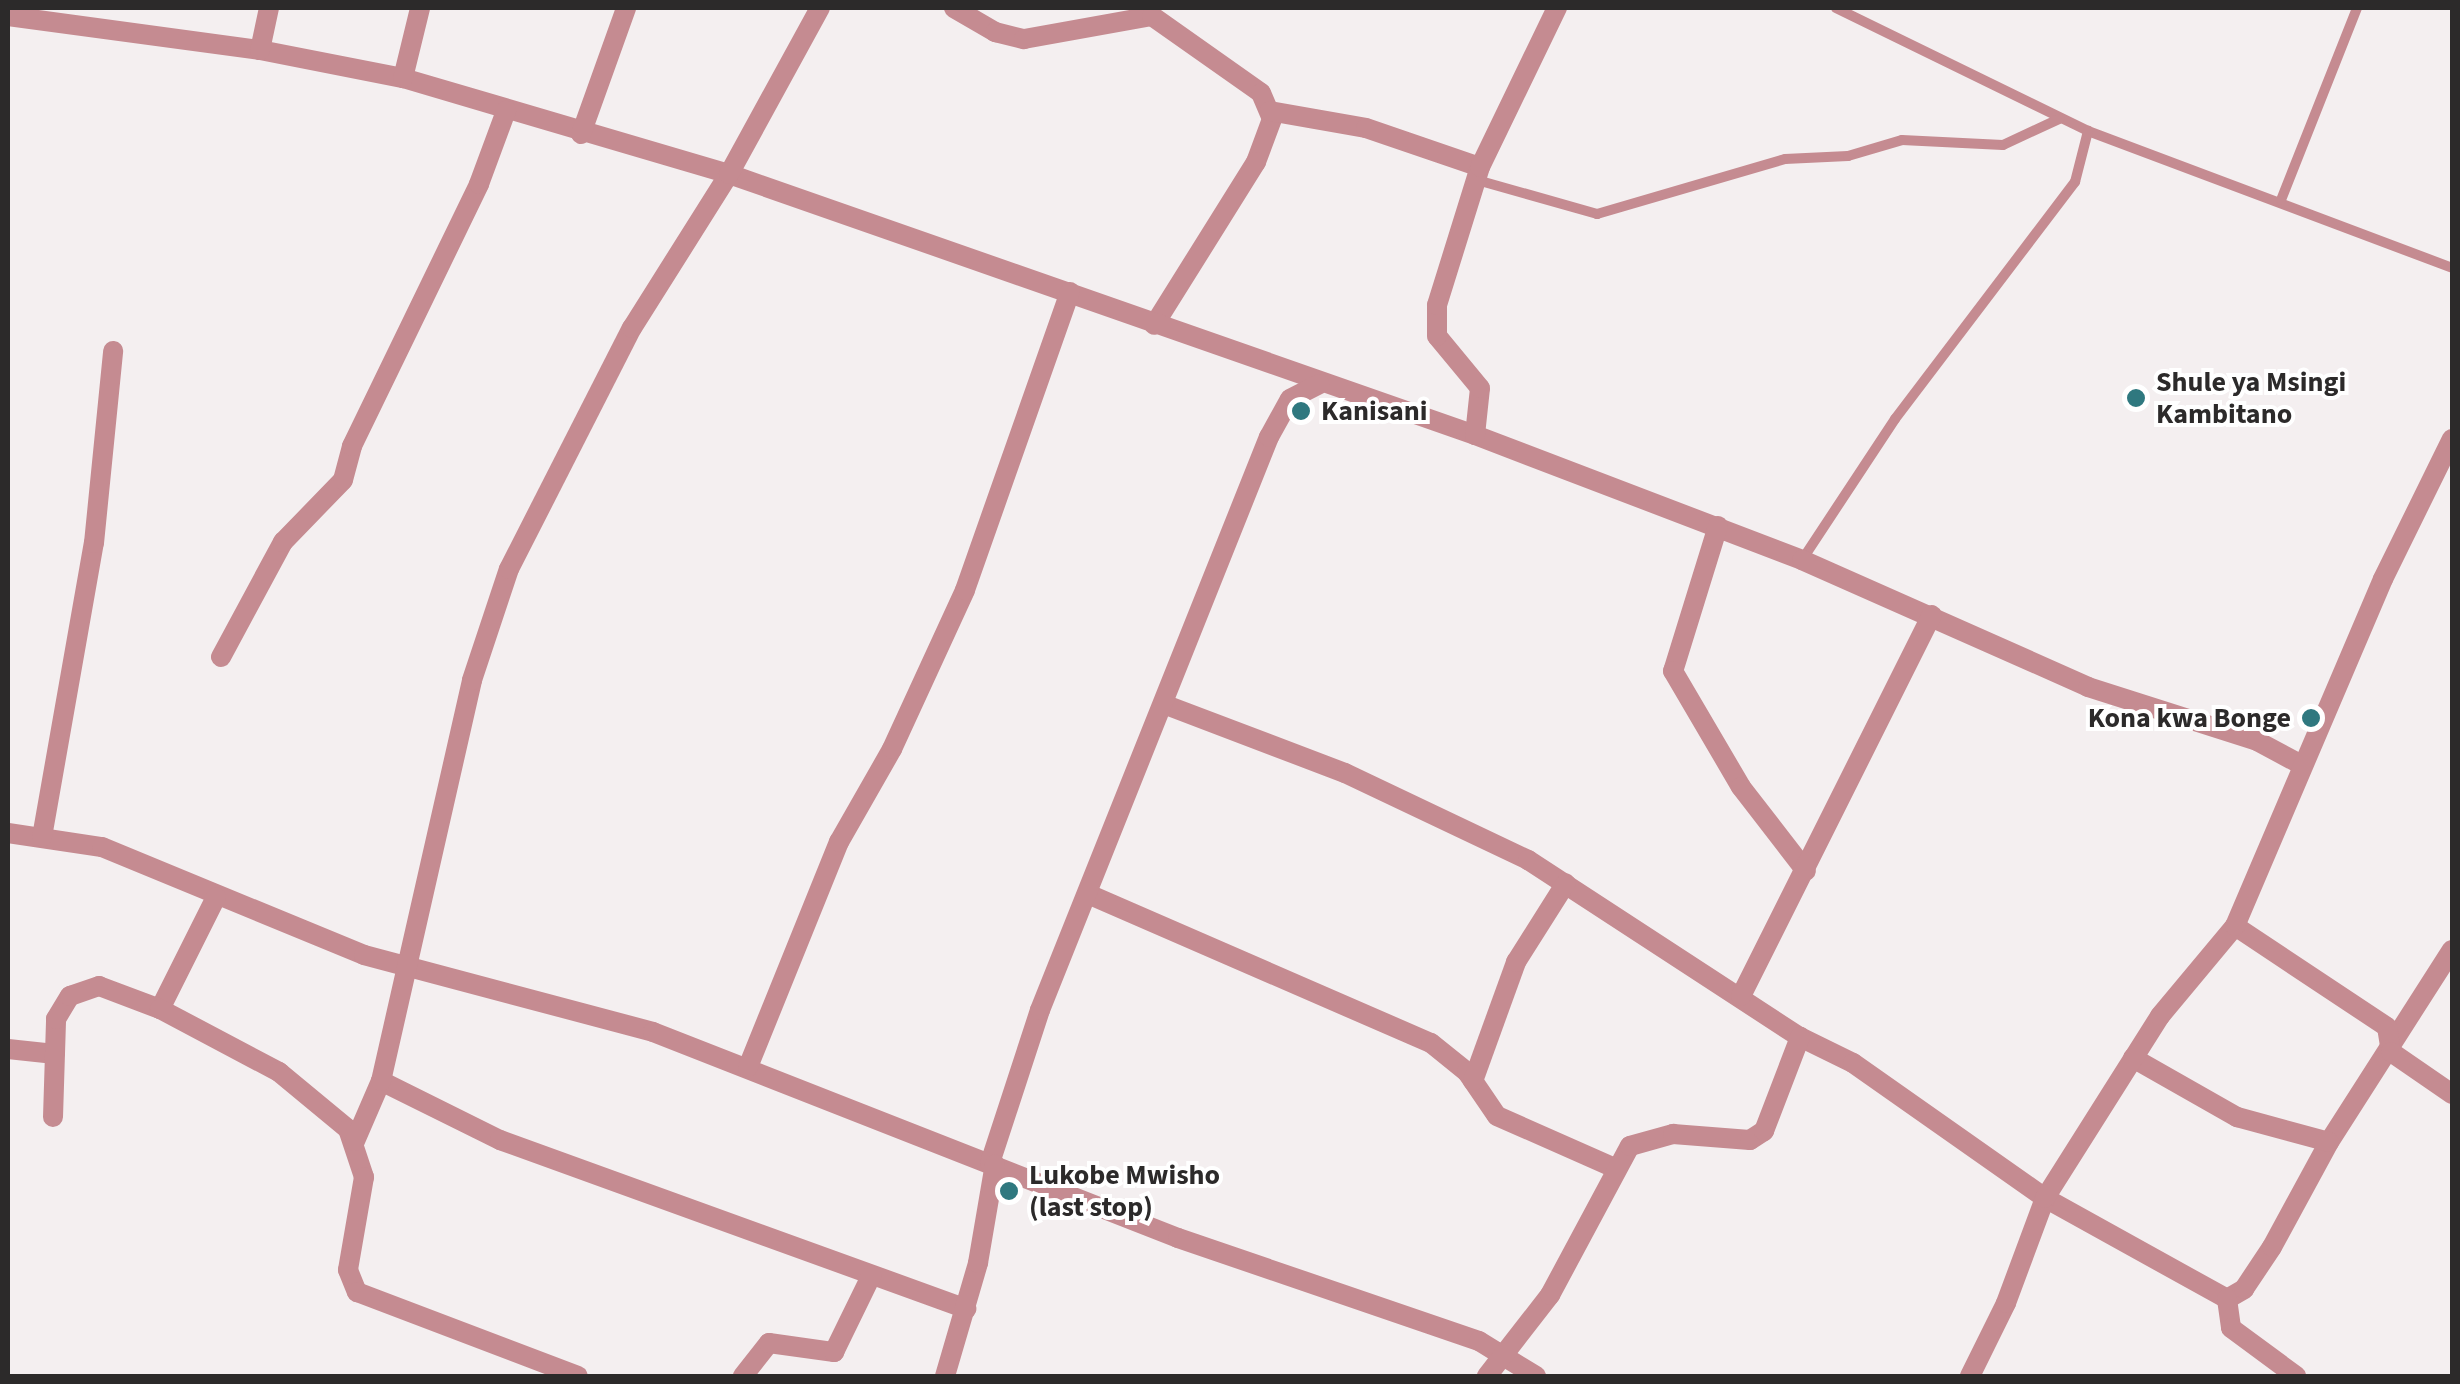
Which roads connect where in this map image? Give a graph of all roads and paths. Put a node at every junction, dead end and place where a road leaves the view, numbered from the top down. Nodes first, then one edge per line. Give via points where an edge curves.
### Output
1 (92, 8) edge
2 (269, 8) edge
3 (420, 8) edge
4 (626, 8) edge
5 (820, 8) edge
6 (954, 8) edge
7 (1080, 8) edge
8 (1557, 8) edge
9 (1836, 8) edge
10 (2357, 8) edge
11 (1147, 12) edge
12 (8, 16) edge
13 (101, 28) junction
14 (1072, 33) junction
15 (260, 50) junction
16 (403, 78) junction
17 (506, 111) junction
18 (1270, 111) junction
19 (2059, 119) junction
20 (2088, 131) junction
21 (582, 134) junction
22 (1478, 173) junction
23 (729, 174) junction
24 (2281, 200) junction
25 (2452, 268) edge
26 (1070, 292) junction
27 (1154, 325) junction
28 (113, 352) dead end
29 (1319, 384) junction
30 (1475, 435) junction
31 (2452, 440) edge
32 (1718, 526) junction
33 (1802, 560) junction
34 (1932, 615) junction
35 (221, 657) dead end
36 (1166, 706) junction
37 (2302, 765) junction
38 (8, 832) edge
39 (42, 837) junction
40 (1806, 872) junction
41 (1566, 882) junction
42 (1088, 894) junction
43 (216, 897) junction
44 (2235, 926) junction
45 (2452, 950) edge
46 (406, 966) junction
47 (1741, 996) junction
48 (160, 1009) junction
49 (1800, 1037) junction
50 (8, 1050) edge
51 (2391, 1052) junction
52 (55, 1054) junction
53 (2133, 1058) junction
54 (748, 1066) junction
55 (1473, 1080) junction
56 (381, 1082) junction
57 (2452, 1094) edge
58 (54, 1117) dead end
59 (354, 1141) junction
60 (2329, 1142) junction
61 (993, 1163) junction
62 (1615, 1168) junction
63 (2045, 1198) junction
64 (871, 1276) junction
65 (2226, 1299) junction
66 (966, 1309) junction
67 (1508, 1355) junction
68 (578, 1376) edge
69 (743, 1376) edge
70 (945, 1376) edge
71 (1487, 1376) edge
72 (1536, 1376) edge
73 (1970, 1376) edge
74 (2296, 1376) edge

1 - 13 street
2 - 15 street
3 - 16 street
4 - 21 street
5 - 23 street
6 - 14 street via 1012,38
7 - 14 street
8 - 22 street
9 - 19 lane
10 - 24 lane
11 - 14 street
11 - 18 street via 1249,79
12 - 13 street
13 - 15 street
15 - 16 street
16 - 17 street
17 - 21 street
17 - 35 street via 478,184 352,446 343,480 283,542
18 - 22 street via 1366,128
18 - 27 street via 1269,132 1242,192
19 - 20 lane
19 - 22 lane via 2003,146 1902,140 1848,156 1785,160 1597,214
20 - 24 lane
20 - 33 lane via 2074,182 1895,419
21 - 23 street
22 - 30 street via 1435,329 1480,388
23 - 26 street
23 - 46 street via 624,342 509,569 472,680
24 - 25 lane
26 - 27 street
26 - 54 street via 965,590 892,749 839,842
27 - 29 street
28 - 39 street via 94,543
29 - 30 street
29 - 36 street via 1296,393 1278,414
30 - 32 street
31 - 37 street
32 - 33 street
32 - 40 street via 1673,671 1741,787
33 - 34 street
34 - 37 street via 2088,687 2258,741
34 - 40 street
36 - 41 street via 1345,773
36 - 42 street
37 - 44 street
38 - 39 street
39 - 43 street via 102,847
40 - 47 street
41 - 47 street
41 - 55 street via 1516,962
42 - 55 street via 1430,1044
42 - 61 street
43 - 46 street
43 - 48 street
44 - 51 street via 2387,1027
44 - 53 street
45 - 51 street
46 - 54 street via 653,1032
46 - 56 street
47 - 49 street
48 - 52 street via 99,986 82,987 56,1019
48 - 59 street via 317,1097
49 - 62 street via 1764,1131 1740,1142 1660,1137 1630,1146
49 - 63 street via 1853,1063
50 - 52 street
51 - 57 street
51 - 60 street
52 - 58 street
53 - 60 street via 2237,1118
53 - 63 street
54 - 61 street
55 - 62 street via 1497,1116
56 - 59 street
56 - 64 street via 500,1140
59 - 68 street via 364,1204 348,1270 353,1288
60 - 65 street via 2272,1247 2244,1289
61 - 66 street
61 - 67 street via 1178,1238
62 - 67 street via 1550,1295
63 - 65 street
63 - 73 street
64 - 66 street
64 - 69 street via 834,1352 769,1343
65 - 74 street via 2231,1328
66 - 70 street
67 - 71 street
67 - 72 street

